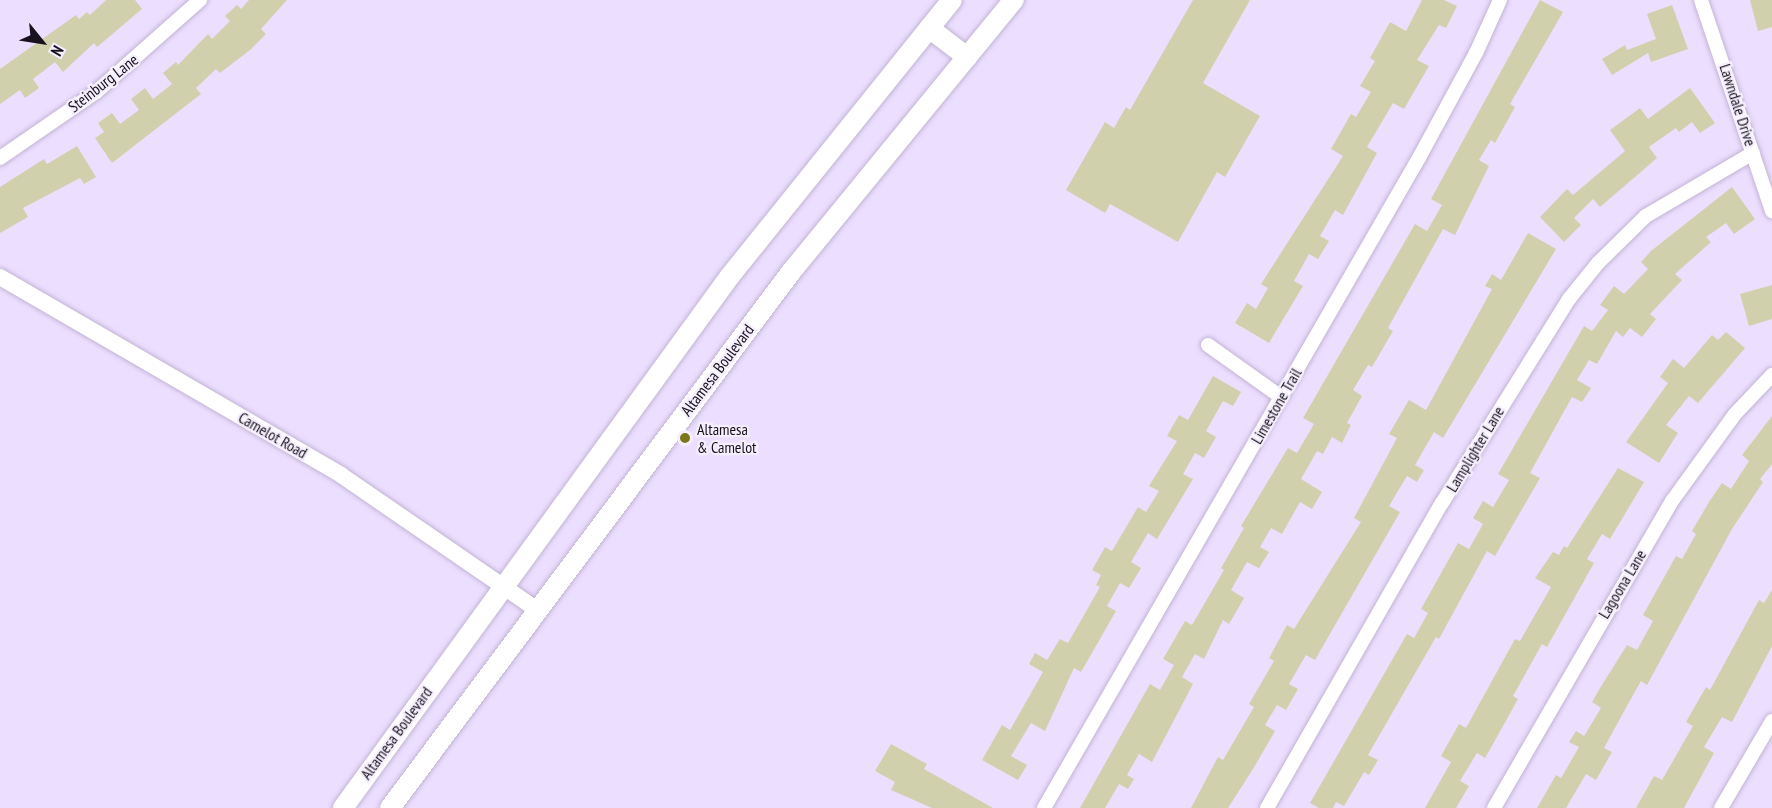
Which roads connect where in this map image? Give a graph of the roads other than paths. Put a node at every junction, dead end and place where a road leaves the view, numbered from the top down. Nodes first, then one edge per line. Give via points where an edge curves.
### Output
1 (200, 0) edge
2 (952, 0) edge
3 (1014, 0) edge
4 (1500, 0) edge
5 (1701, 0) edge
6 (929, 28) junction
7 (967, 57) junction
8 (1753, 153) junction
9 (0, 158) edge
10 (1772, 211) edge
11 (0, 277) edge
12 (1208, 345) dead end
13 (1772, 375) edge
14 (1281, 397) junction
15 (505, 586) junction
16 (536, 609) junction
17 (1772, 721) edge
18 (343, 808) edge
19 (390, 808) edge
20 (1044, 808) edge
21 (1267, 808) edge
22 (1494, 808) edge
23 (1721, 808) edge

1 - 9 street, Steinburg Lane via 96,92
2 - 6 main road, Altamesa Boulevard
3 - 7 main road, Altamesa Boulevard
4 - 14 street, Limestone Trail via 1420,156
5 - 8 street, Lawndale Drive
6 - 7 main road
6 - 15 main road, Altamesa Boulevard via 730,276
7 - 16 main road, Altamesa Boulevard via 791,272
8 - 10 street, Lawndale Drive
8 - 21 street, Lamplighter Lane via 1646,216 1598,262 1569,299 1448,493
11 - 15 street, Camelot Road via 341,475
12 - 14 street
13 - 22 street, Lagoona Lane via 1736,414 1672,501 1570,670
14 - 20 street, Limestone Trail
15 - 16 street, Camelot Road
15 - 18 main road, Altamesa Boulevard
16 - 19 main road, Altamesa Boulevard
17 - 23 street

